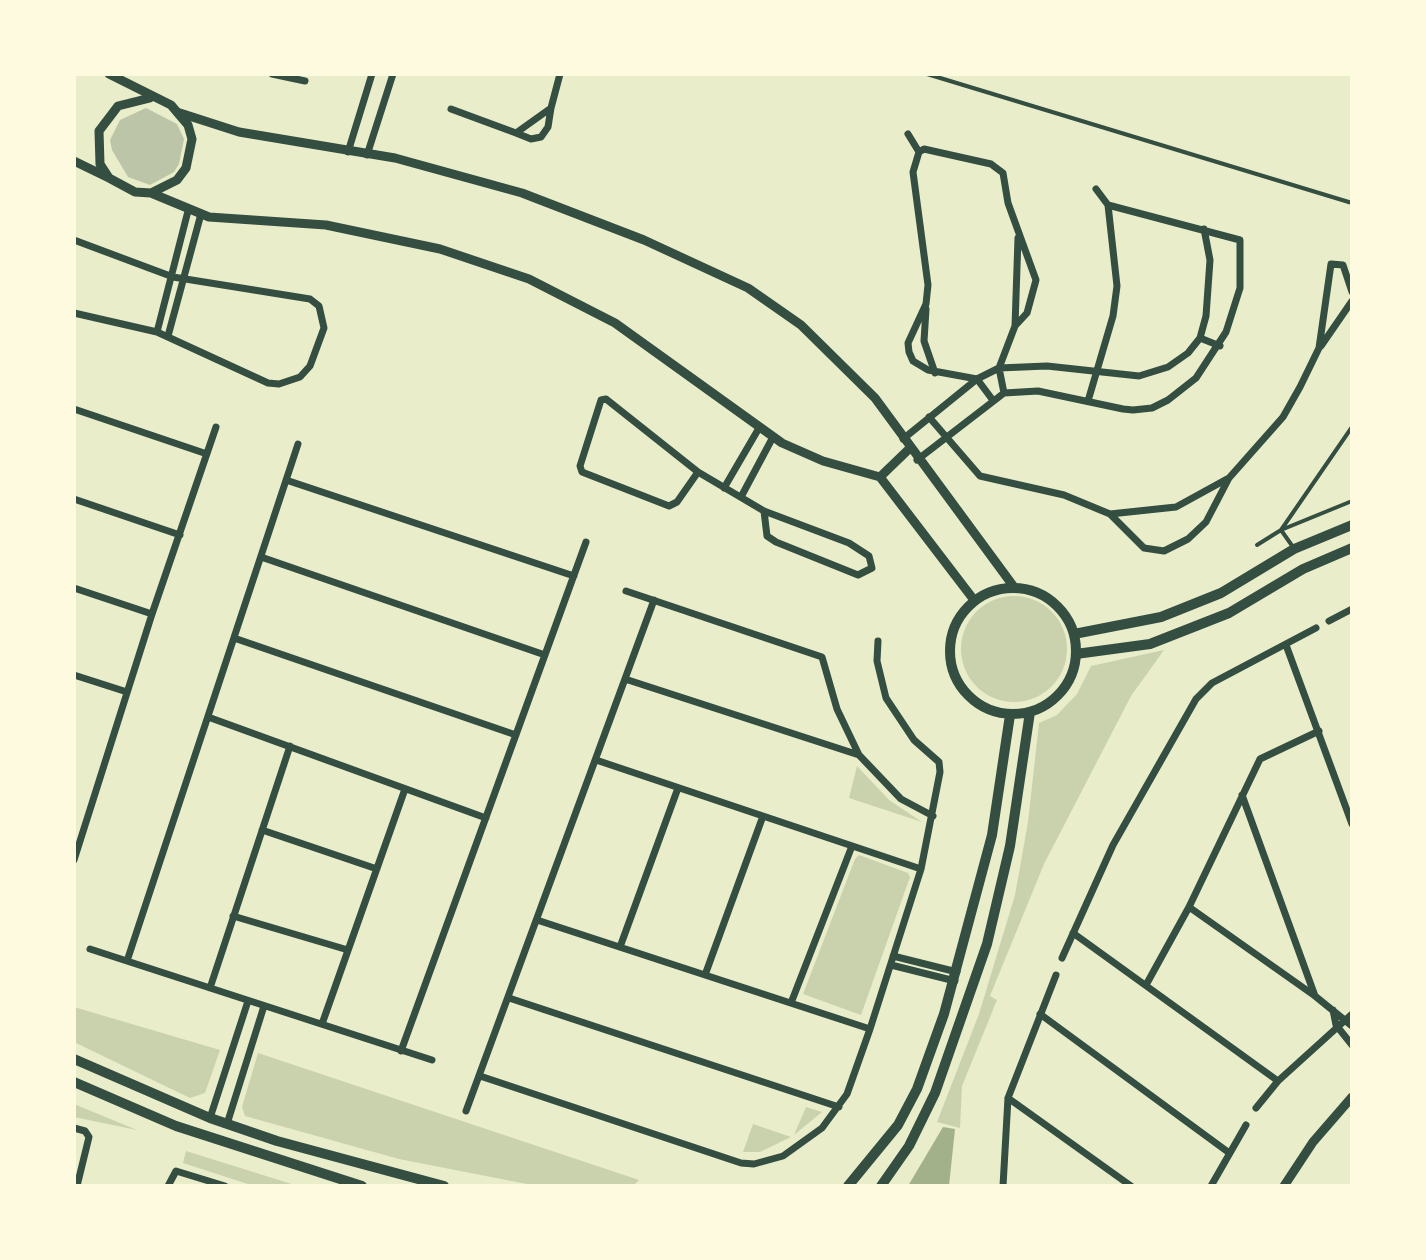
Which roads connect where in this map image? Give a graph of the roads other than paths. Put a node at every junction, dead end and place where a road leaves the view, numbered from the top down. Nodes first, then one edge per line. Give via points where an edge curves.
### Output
1 (272, 74) edge
2 (393, 74) edge
3 (560, 74) edge
4 (927, 74) edge
5 (111, 75) edge
6 (371, 78) edge
7 (305, 81) dead end
8 (389, 85) junction
9 (150, 98) junction
10 (551, 108) junction
11 (451, 109) dead end
12 (180, 113) junction
13 (516, 133) junction
14 (908, 134) dead end
15 (348, 152) junction
16 (919, 152) junction
17 (367, 155) junction
18 (74, 161) edge
19 (109, 178) junction
20 (1096, 189) dead end
21 (151, 193) junction
22 (1352, 203) edge
23 (1108, 205) junction
24 (188, 211) junction
25 (201, 214) junction
26 (1204, 229) junction
27 (1018, 236) junction
28 (74, 240) edge
29 (173, 277) junction
30 (185, 279) junction
31 (1352, 292) edge
32 (1352, 301) edge
33 (926, 304) junction
34 (74, 313) edge
35 (1015, 326) junction
36 (157, 332) junction
37 (168, 336) junction
38 (1200, 338) junction
39 (1220, 346) junction
40 (1319, 348) junction
41 (999, 368) junction
42 (935, 373) junction
43 (1094, 374) junction
44 (977, 379) junction
45 (1004, 393) junction
46 (992, 399) junction
47 (1088, 401) junction
48 (74, 409) edge
49 (929, 417) junction
50 (216, 427) dead end
51 (1352, 427) edge
52 (759, 428) junction
53 (773, 437) junction
54 (944, 437) junction
55 (903, 440) junction
56 (298, 444) dead end
57 (909, 449) junction
58 (207, 454) junction
59 (917, 460) junction
60 (698, 472) junction
61 (880, 477) junction
62 (1229, 478) junction
63 (286, 480) junction
64 (724, 488) junction
65 (741, 497) junction
66 (74, 499) edge
67 (1352, 501) edge
68 (764, 511) junction
69 (1110, 514) junction
70 (1352, 525) edge
71 (1281, 530) junction
72 (180, 535) junction
73 (586, 542) dead end
74 (1257, 545) dead end
75 (1352, 548) edge
76 (1294, 549) junction
77 (261, 557) junction
78 (574, 576) junction
79 (1014, 587) junction
80 (74, 588) edge
81 (626, 591) dead end
82 (654, 600) junction
83 (974, 600) junction
84 (1352, 609) edge
85 (152, 614) junction
86 (1329, 621) dead end
87 (1316, 628) dead end
88 (1074, 634) junction
89 (234, 638) junction
90 (878, 641) dead end
91 (1286, 645) junction
92 (1076, 654) junction
93 (545, 655) junction
94 (74, 675) edge
95 (625, 679) junction
96 (127, 692) junction
97 (1030, 712) junction
98 (1010, 715) junction
99 (208, 717) junction
100 (1319, 731) junction
101 (516, 735) junction
102 (290, 746) junction
103 (859, 755) junction
104 (596, 760) junction
105 (678, 788) junction
106 (405, 789) junction
107 (1242, 795) junction
108 (763, 816) junction
109 (933, 816) junction
110 (486, 818) junction
111 (1352, 824) edge
112 (262, 830) junction
113 (852, 846) junction
114 (74, 860) edge
115 (377, 869) junction
116 (921, 869) junction
117 (1189, 907) junction
118 (233, 916) junction
119 (537, 920) junction
120 (1073, 933) junction
121 (620, 947) junction
122 (90, 949) dead end
123 (348, 950) junction
124 (893, 956) junction
125 (1062, 958) dead end
126 (127, 961) junction
127 (891, 965) junction
128 (705, 975) junction
129 (1056, 975) dead end
130 (956, 976) junction
131 (1146, 985) junction
132 (210, 988) junction
133 (1315, 996) junction
134 (509, 998) junction
135 (248, 1001) junction
136 (791, 1003) junction
137 (264, 1006) junction
138 (1333, 1010) junction
139 (1040, 1014) junction
140 (1349, 1016) edge
141 (322, 1024) junction
142 (1336, 1025) junction
143 (1352, 1026) edge
144 (870, 1029) junction
145 (1352, 1045) edge
146 (401, 1051) junction
147 (74, 1059) edge
148 (432, 1060) dead end
149 (480, 1076) junction
150 (1278, 1081) junction
151 (74, 1082) edge
152 (220, 1088) junction
153 (236, 1094) junction
154 (1352, 1097) edge
155 (1008, 1098) junction
156 (839, 1107) junction
157 (1256, 1108) dead end
158 (466, 1111) dead end
159 (210, 1118) junction
160 (227, 1124) junction
161 (1246, 1125) dead end
162 (74, 1128) edge
163 (1228, 1152) junction
164 (77, 1186) edge
165 (168, 1186) edge
166 (225, 1186) edge
167 (362, 1186) edge
168 (444, 1186) edge
169 (848, 1186) edge
170 (881, 1186) edge
171 (1003, 1186) edge
172 (1131, 1186) edge
173 (1211, 1186) edge
174 (1284, 1186) edge

1 - 7 street
2 - 8 street
3 - 10 street
4 - 22 lane
5 - 9 street
6 - 8 street
6 - 15 street
8 - 17 street
9 - 12 street
9 - 19 street via 118,106 103,124 97,148
10 - 13 street
10 - 13 street via 541,137
11 - 13 street
12 - 15 street via 239,132
12 - 21 street via 192,139 186,168 177,180
14 - 16 street
15 - 17 street
16 - 27 street via 930,148 1000,169
16 - 33 street via 913,172
17 - 55 street via 522,193 748,288 840,360
18 - 19 street
19 - 21 street via 121,187
20 - 23 street
21 - 24 street
23 - 26 street
23 - 43 street via 1117,286
24 - 25 street
24 - 29 street
25 - 30 street
25 - 52 street via 326,225 440,249 529,279 615,323
26 - 38 street via 1210,295
26 - 39 street via 1241,242 1240,288
27 - 35 street
27 - 35 street via 1036,280 1032,301
28 - 29 street
29 - 30 street
29 - 36 street
30 - 37 street
30 - 37 street via 310,299 319,306 324,328 310,366 300,377 279,384
31 - 40 street via 1343,265 1331,264
32 - 40 street
33 - 42 street via 924,341
33 - 42 street via 908,348 913,361
34 - 36 street
35 - 41 street
36 - 37 street
38 - 39 street
38 - 43 street via 1168,367 1139,376
39 - 47 street via 1183,390 1152,408 1123,409
40 - 62 street via 1283,417
41 - 43 street via 1047,366
41 - 44 street
41 - 45 street
42 - 44 street
43 - 47 street
44 - 46 street
44 - 49 street
45 - 46 street
45 - 47 street via 1038,391
46 - 54 street
48 - 58 street
49 - 54 street
49 - 55 street
50 - 58 street
51 - 71 lane
52 - 53 street
52 - 64 street
53 - 61 street via 823,461
53 - 65 street
54 - 59 street
54 - 69 street via 980,476 1040,487
55 - 57 street
56 - 63 street
57 - 59 street
57 - 61 street
58 - 72 street
59 - 79 street
60 - 60 street via 606,399 601,400 582,472 669,506
60 - 64 street
61 - 83 street
62 - 69 street via 1176,507
62 - 69 street via 1206,522 1164,551 1144,548
63 - 77 street
63 - 78 street
64 - 65 street
65 - 68 street
66 - 72 street
67 - 71 lane
68 - 68 street via 770,540 858,575 872,568 869,556 849,543
70 - 76 main road
71 - 74 lane
71 - 76 lane
72 - 85 street
73 - 78 street
75 - 92 main road via 1303,569 1229,613 1150,644
76 - 88 main road via 1221,593 1161,617
77 - 89 street
77 - 93 street
78 - 93 street
79 - 83 main road
79 - 88 main road via 1052,601
80 - 85 street
81 - 82 street
82 - 95 street
82 - 103 street via 822,657 837,709
83 - 98 main road via 950,637 953,670 970,698 988,710
84 - 86 street
85 - 96 street
87 - 91 street
88 - 92 main road
89 - 99 street
89 - 101 street
90 - 109 street via 880,677 895,716 939,762
91 - 100 street
91 - 120 street via 1212,683 1196,699 1113,845
92 - 97 main road via 1063,691
93 - 101 street
94 - 96 street
95 - 103 street
95 - 104 street
96 - 114 street
97 - 98 main road
97 - 170 main road via 1010,846 982,958 935,1093 909,1146
98 - 130 main road via 992,835
99 - 102 street
99 - 126 street
100 - 107 street via 1264,756
100 - 111 street
101 - 110 street
102 - 106 street
102 - 112 street
103 - 109 street via 901,799
104 - 105 street
104 - 119 street
105 - 108 street
105 - 121 street
106 - 110 street
106 - 115 street
107 - 117 street
107 - 133 street
108 - 113 street
108 - 128 street
109 - 116 street
110 - 146 street
112 - 115 street
112 - 118 street
113 - 116 street
113 - 136 street
115 - 123 street
116 - 124 street
117 - 131 street
117 - 133 street
118 - 123 street
118 - 132 street
119 - 121 street
119 - 134 street
120 - 125 street
120 - 131 street
121 - 128 street
122 - 126 street
123 - 141 street
124 - 127 street
124 - 130 street
126 - 132 street
127 - 130 street
127 - 144 street
128 - 136 street
129 - 139 street
130 - 169 main road via 917,1089 879,1153
131 - 150 street
132 - 135 street
133 - 138 street
134 - 149 street
134 - 156 street
135 - 137 street
135 - 152 street
136 - 144 street
137 - 141 street
137 - 153 street
138 - 140 street
138 - 142 street
139 - 155 street
139 - 163 street
140 - 142 street
140 - 143 street
141 - 146 street
142 - 145 street
142 - 150 street
144 - 156 street
146 - 148 street
147 - 159 main road
149 - 156 street via 741,1163 783,1156 822,1128
149 - 158 street
150 - 157 street
151 - 167 main road via 176,1126
152 - 153 street
152 - 159 street
153 - 160 street
154 - 174 street
155 - 171 street
155 - 172 street
159 - 160 main road
160 - 168 main road
161 - 163 street
162 - 164 street via 89,1137
163 - 173 street
165 - 166 street via 180,1171

